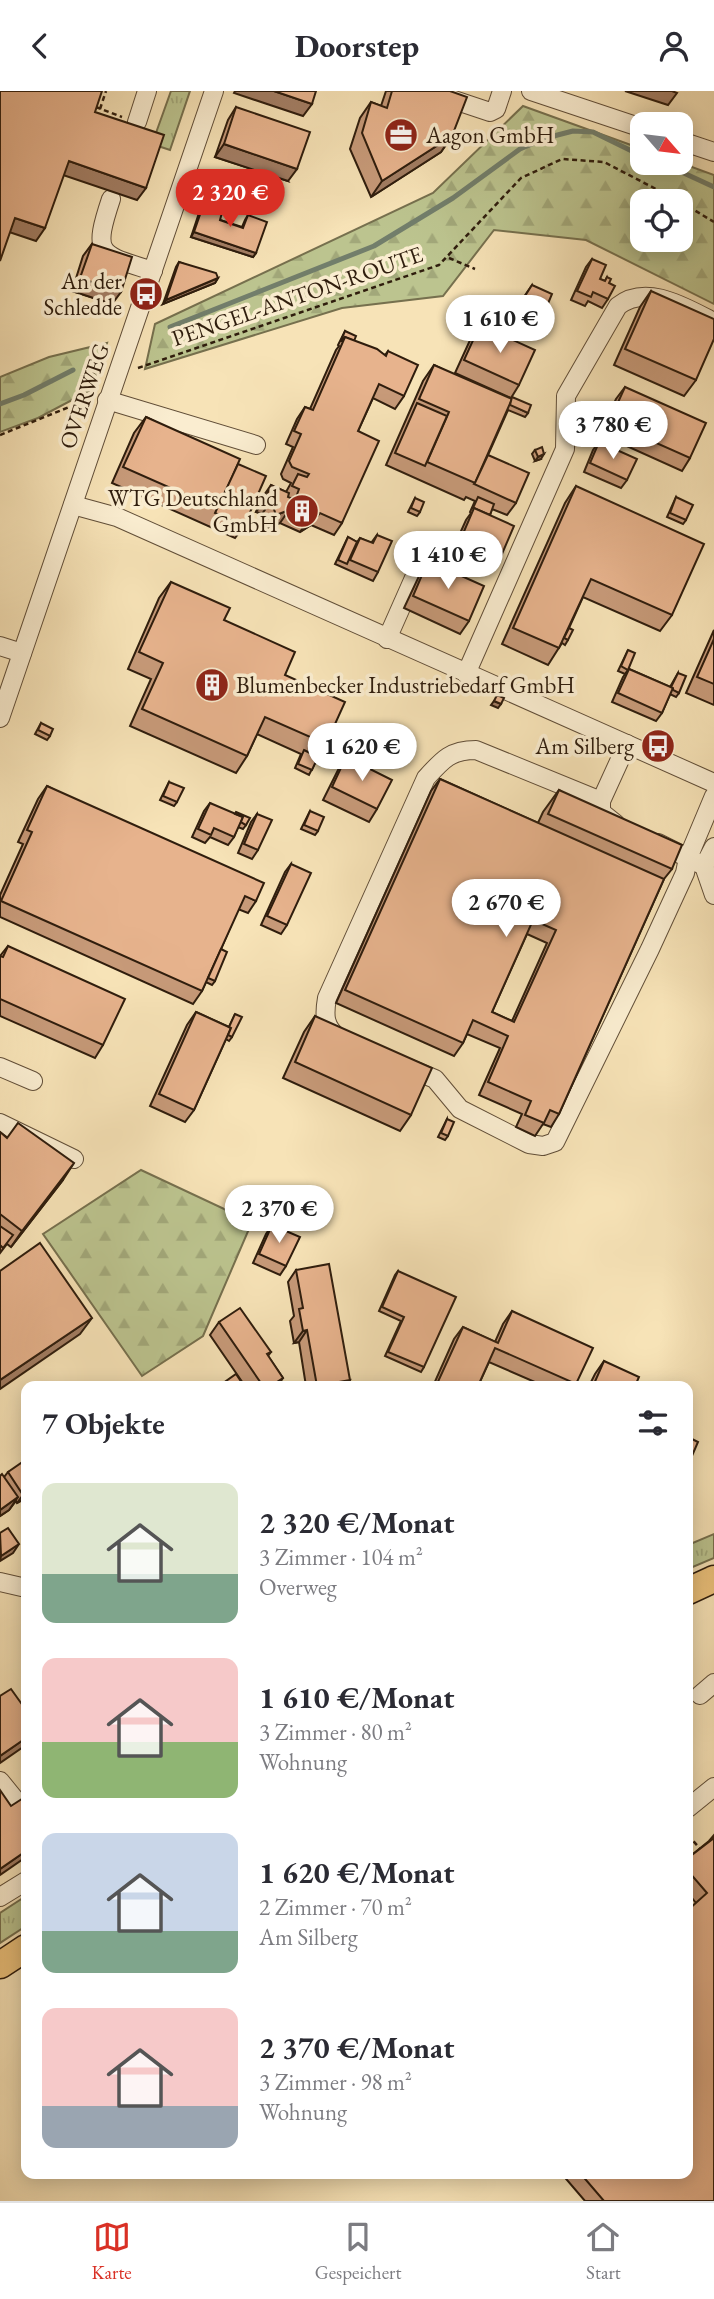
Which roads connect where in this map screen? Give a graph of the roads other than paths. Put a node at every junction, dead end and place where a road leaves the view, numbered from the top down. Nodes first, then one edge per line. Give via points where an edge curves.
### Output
1 (147, 91) edge
2 (214, 91) edge
3 (427, 91) edge
4 (502, 91) edge
5 (537, 92) edge
6 (137, 122) dead end
7 (630, 124) edge
8 (693, 145) edge
9 (714, 152) edge
10 (111, 198) dead end
11 (153, 271) junction
12 (714, 323) edge
13 (107, 400) junction
14 (256, 445) dead end
15 (73, 505) junction
16 (456, 570) edge
17 (387, 639) junction
18 (0, 646) edge
19 (22, 653) junction
20 (466, 674) junction
21 (0, 718) edge
22 (627, 744) junction
23 (714, 783) edge
24 (714, 796) edge
25 (601, 801) junction
26 (713, 845) edge
27 (688, 857) junction
28 (704, 866) junction
29 (714, 895) edge
30 (355, 1046) edge
31 (390, 1060) edge
32 (0, 1067) edge
33 (33, 1081) dead end
34 (0, 1123) edge
35 (74, 1159) edge
36 (714, 1579) edge
37 (0, 1582) edge
38 (21, 1587) edge
39 (693, 1589) edge
40 (714, 1683) edge
41 (700, 1695) dead end
42 (0, 1781) edge
43 (714, 1787) edge
44 (693, 1804) edge
45 (21, 1807) edge
46 (21, 1884) edge
47 (0, 1897) edge
48 (21, 1951) edge
49 (0, 1965) edge

1 - 6 street
2 - 11 street, OVERWEG
3 - 4 street via 490,112 496,109
5 - 7 street
8 - 9 street
10 - 11 street via 99,235 101,247 116,260
11 - 13 street, OVERWEG
12 - 20 street via 651,297 629,297 618,306 566,395 565,449
13 - 14 street
13 - 15 street, OVERWEG
15 - 17 street via 117,517
15 - 19 street, OVERWEG
16 - 17 street via 429,558 422,560
17 - 20 street
18 - 19 street
19 - 21 street, OVERWEG
20 - 22 street
22 - 23 street
22 - 25 street
24 - 27 street
25 - 27 street via 607,819
25 - 30 street via 476,750 458,750 441,762 426,778 327,998 324,1017 330,1032
26 - 28 street
27 - 28 street
27 - 31 street via 650,949 555,1142 529,1144 460,1109 435,1079
28 - 29 street
32 - 33 street
34 - 35 street
36 - 39 highway
37 - 38 street
40 - 41 street
42 - 45 street
43 - 44 street
46 - 47 street
48 - 49 highway

